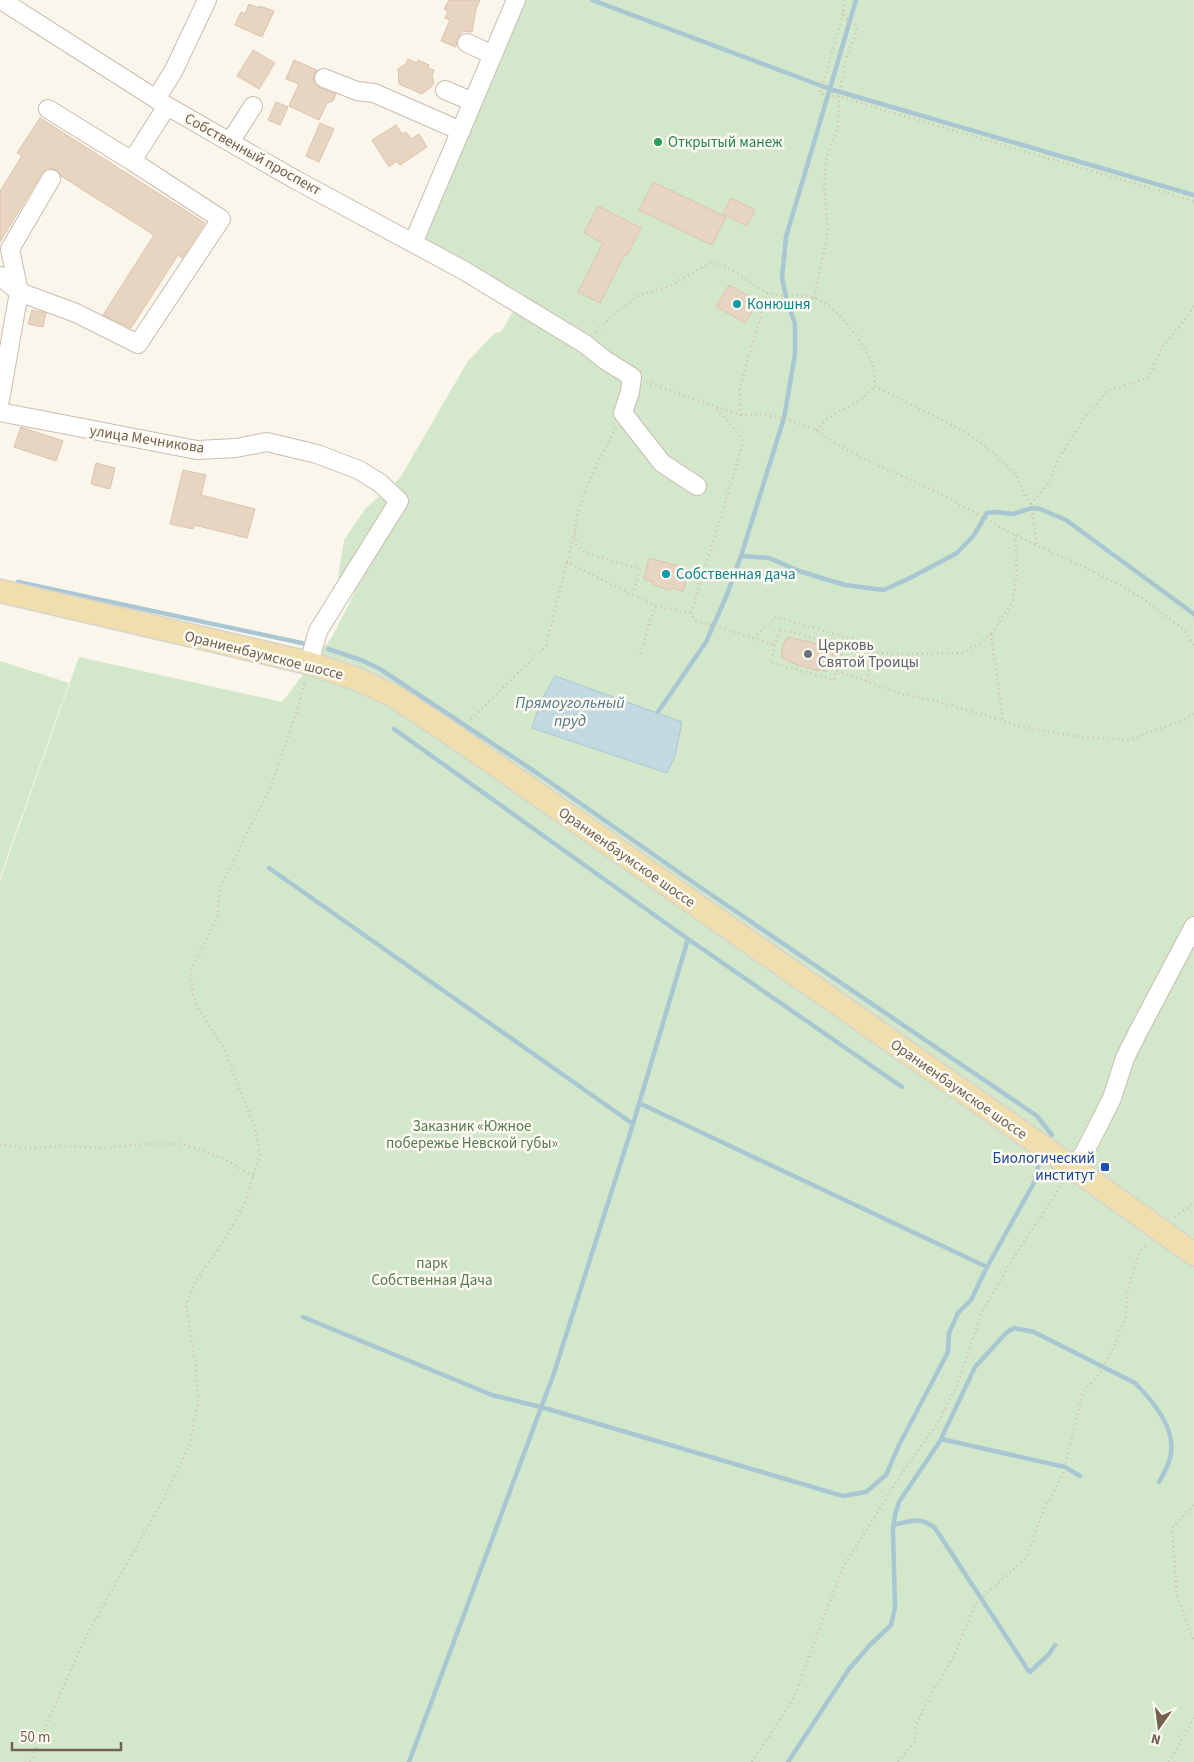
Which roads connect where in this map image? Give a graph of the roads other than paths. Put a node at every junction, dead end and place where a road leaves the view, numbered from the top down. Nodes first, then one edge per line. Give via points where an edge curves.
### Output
1 (1, 0) edge
2 (207, 0) edge
3 (516, 0) edge
4 (467, 43) dead end
5 (493, 55) junction
6 (324, 78) dead end
7 (445, 90) dead end
8 (162, 102) junction
9 (473, 102) junction
10 (253, 106) dead end
11 (48, 109) dead end
12 (461, 131) junction
13 (230, 142) junction
14 (132, 161) junction
15 (50, 179) dead end
16 (413, 242) junction
17 (0, 276) edge
18 (19, 292) junction
19 (0, 400) edge
20 (0, 412) edge
21 (697, 486) dead end
22 (0, 590) edge
23 (309, 663) junction
24 (1194, 926) edge
25 (1073, 1168) junction
26 (1194, 1254) edge

1 - 8 street, Собственный проспект
2 - 8 street
3 - 5 street
4 - 5 street
5 - 9 street
6 - 12 street via 356,91 374,93
7 - 9 street
8 - 13 street, Собственный проспект
8 - 14 street
9 - 12 street
10 - 13 street
11 - 14 street
12 - 16 street
13 - 16 street, Собственный проспект
14 - 18 street via 221,219 138,344 76,313
15 - 18 street via 10,248
16 - 21 street, Собственный проспект via 585,344 632,377 623,413 662,463
17 - 18 street
18 - 19 street
20 - 23 street, улица Мечникова via 197,450 267,442 317,454 359,470 380,483 399,501 318,631
22 - 23 main road, Ораниенбаумское шоссе
23 - 25 main road, Ораниенбаумское шоссе via 394,696
24 - 25 street via 1125,1058 1112,1098
25 - 26 main road, Ораниенбаумское шоссе

